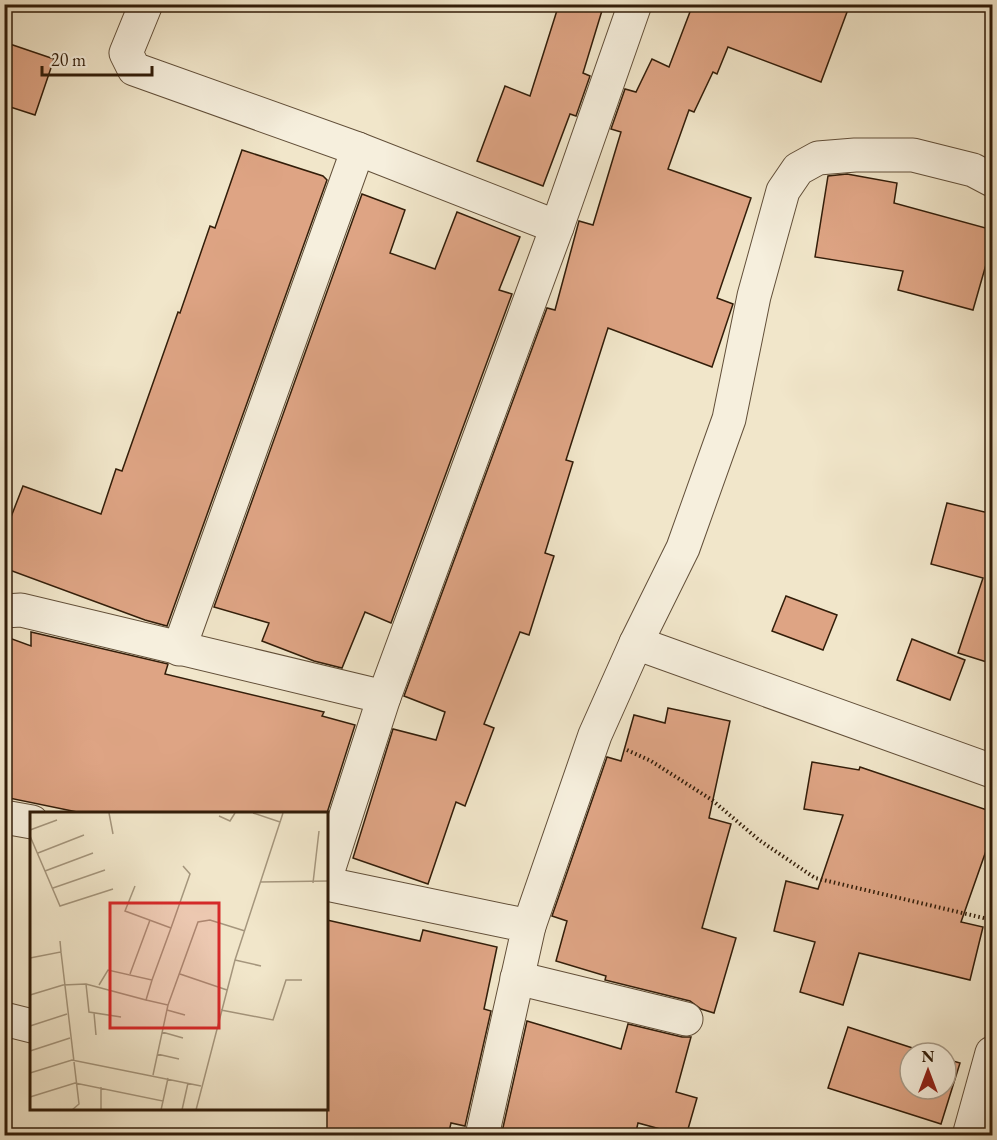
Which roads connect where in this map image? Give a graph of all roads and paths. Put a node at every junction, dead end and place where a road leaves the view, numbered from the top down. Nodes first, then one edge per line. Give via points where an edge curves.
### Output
1 (146, 4) edge
2 (635, 4) edge
3 (358, 149) junction
4 (993, 180) edge
5 (557, 227) junction
6 (4, 611) edge
7 (636, 643) junction
8 (179, 649) junction
9 (384, 697) junction
10 (595, 735) junction
11 (993, 771) edge
12 (4, 817) edge
13 (30, 822) edge
14 (328, 871) edge
15 (328, 884) edge
16 (993, 920) edge
17 (529, 926) junction
18 (517, 978) junction
19 (4, 1019) edge
20 (686, 1019) dead end
21 (30, 1026) edge
22 (993, 1053) edge
23 (482, 1136) edge
24 (969, 1136) edge

1 - 3 street via 126,53 134,69
2 - 5 street
3 - 5 street
3 - 8 street
4 - 7 street via 974,170 913,154 818,158 798,169 783,191 754,296 729,419 683,548
5 - 9 street
6 - 8 street via 21,610
7 - 10 street
7 - 11 street
8 - 9 street
9 - 14 street
10 - 16 path via 651,761 815,878
10 - 17 street
12 - 13 street
15 - 17 street
17 - 18 street
18 - 20 street
18 - 23 street
19 - 21 street
22 - 24 street

